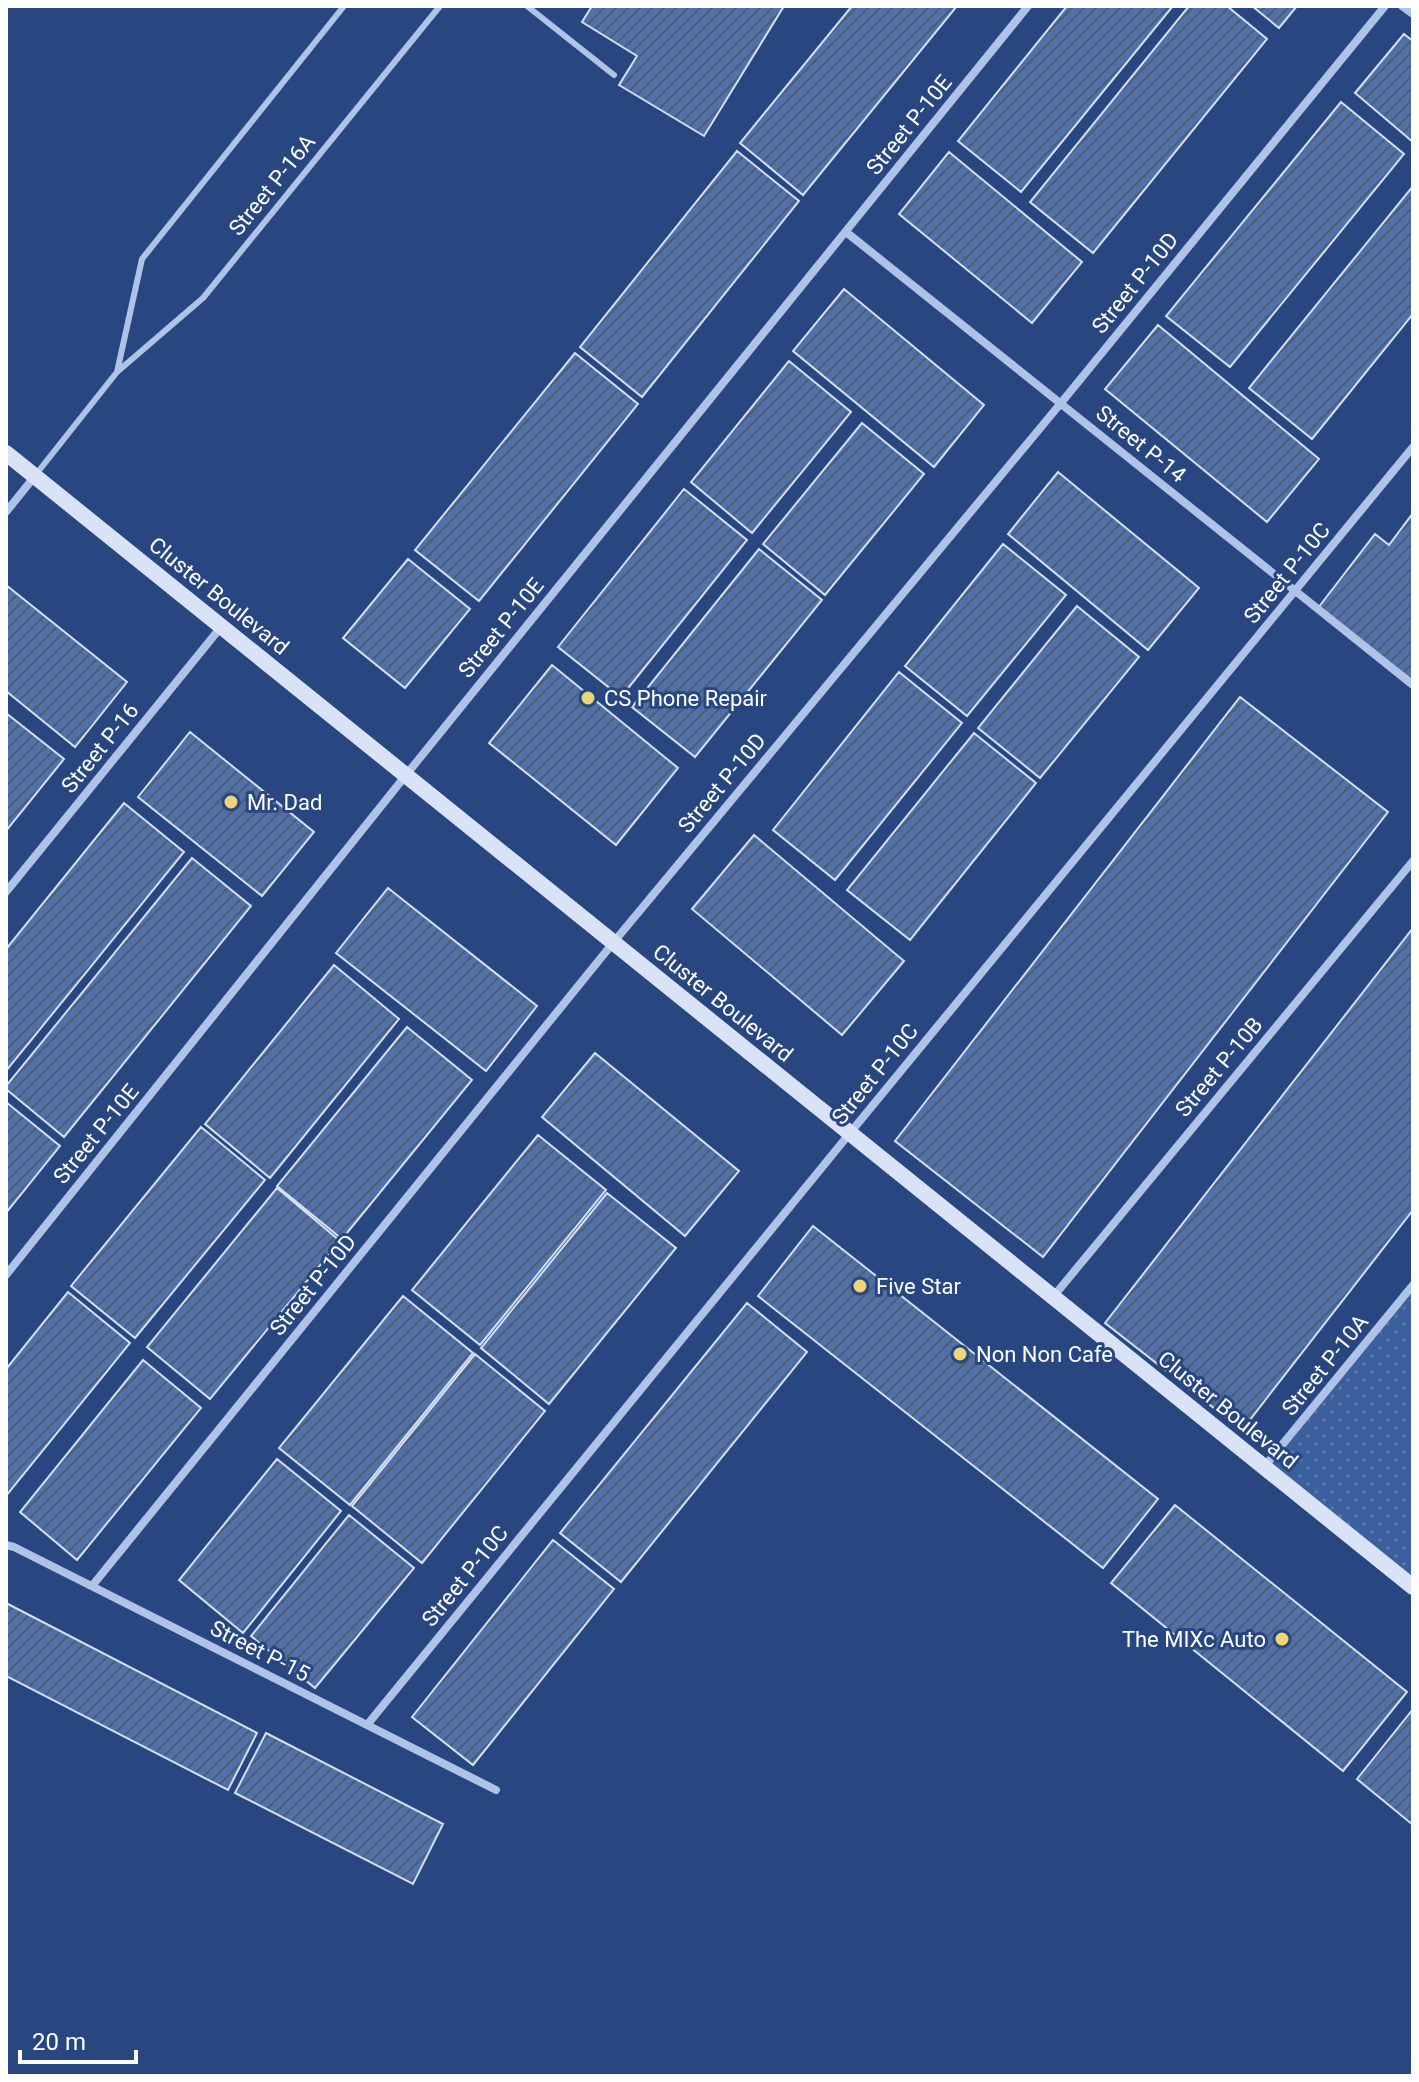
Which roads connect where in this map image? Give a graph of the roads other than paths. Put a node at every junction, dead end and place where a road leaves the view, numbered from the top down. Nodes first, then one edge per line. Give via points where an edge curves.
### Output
1 (344, 6) edge
2 (440, 6) edge
3 (527, 6) edge
4 (1028, 6) edge
5 (1385, 6) edge
6 (1402, 6) edge
7 (1413, 14) edge
8 (614, 75) dead end
9 (846, 232) junction
10 (117, 372) junction
11 (1061, 403) junction
12 (1413, 447) edge
13 (6, 453) edge
14 (35, 476) junction
15 (6, 512) edge
16 (1296, 591) junction
17 (221, 626) junction
18 (1413, 685) edge
19 (406, 775) junction
20 (1413, 861) edge
21 (6, 892) edge
22 (613, 943) junction
23 (850, 1133) junction
24 (6, 1275) edge
25 (1413, 1285) edge
26 (1053, 1297) junction
27 (1264, 1467) junction
28 (6, 1545) edge
29 (92, 1586) junction
30 (1413, 1587) edge
31 (367, 1725) junction
32 (496, 1790) dead end

1 - 10 lane, Street P-16A via 142,259
2 - 10 lane, Street P-16A via 203,298
3 - 8 lane
4 - 9 street, Street P-10E
5 - 11 street, Street P-10D
6 - 7 street
9 - 11 street, Street P-14
9 - 19 street, Street P-10E
10 - 14 lane, Street P-16A
11 - 16 street, Street P-14
11 - 22 street, Street P-10D
12 - 16 street, Street P-10C
13 - 14 street, Cluster Boulevard
14 - 15 street
14 - 17 street, Cluster Boulevard
16 - 18 street, Street P-14
16 - 23 street, Street P-10C
17 - 19 street, Cluster Boulevard
17 - 21 street, Street P-16
19 - 22 street, Cluster Boulevard
19 - 24 street, Street P-10E
20 - 26 street, Street P-10B
22 - 23 street, Cluster Boulevard
22 - 29 street, Street P-10D
23 - 26 street, Cluster Boulevard
23 - 31 street, Street P-10C
25 - 27 street, Street P-10A
26 - 27 street, Cluster Boulevard
27 - 30 street, Cluster Boulevard
28 - 29 street, Street P-15
29 - 31 street, Street P-15
31 - 32 street, Street P-15

